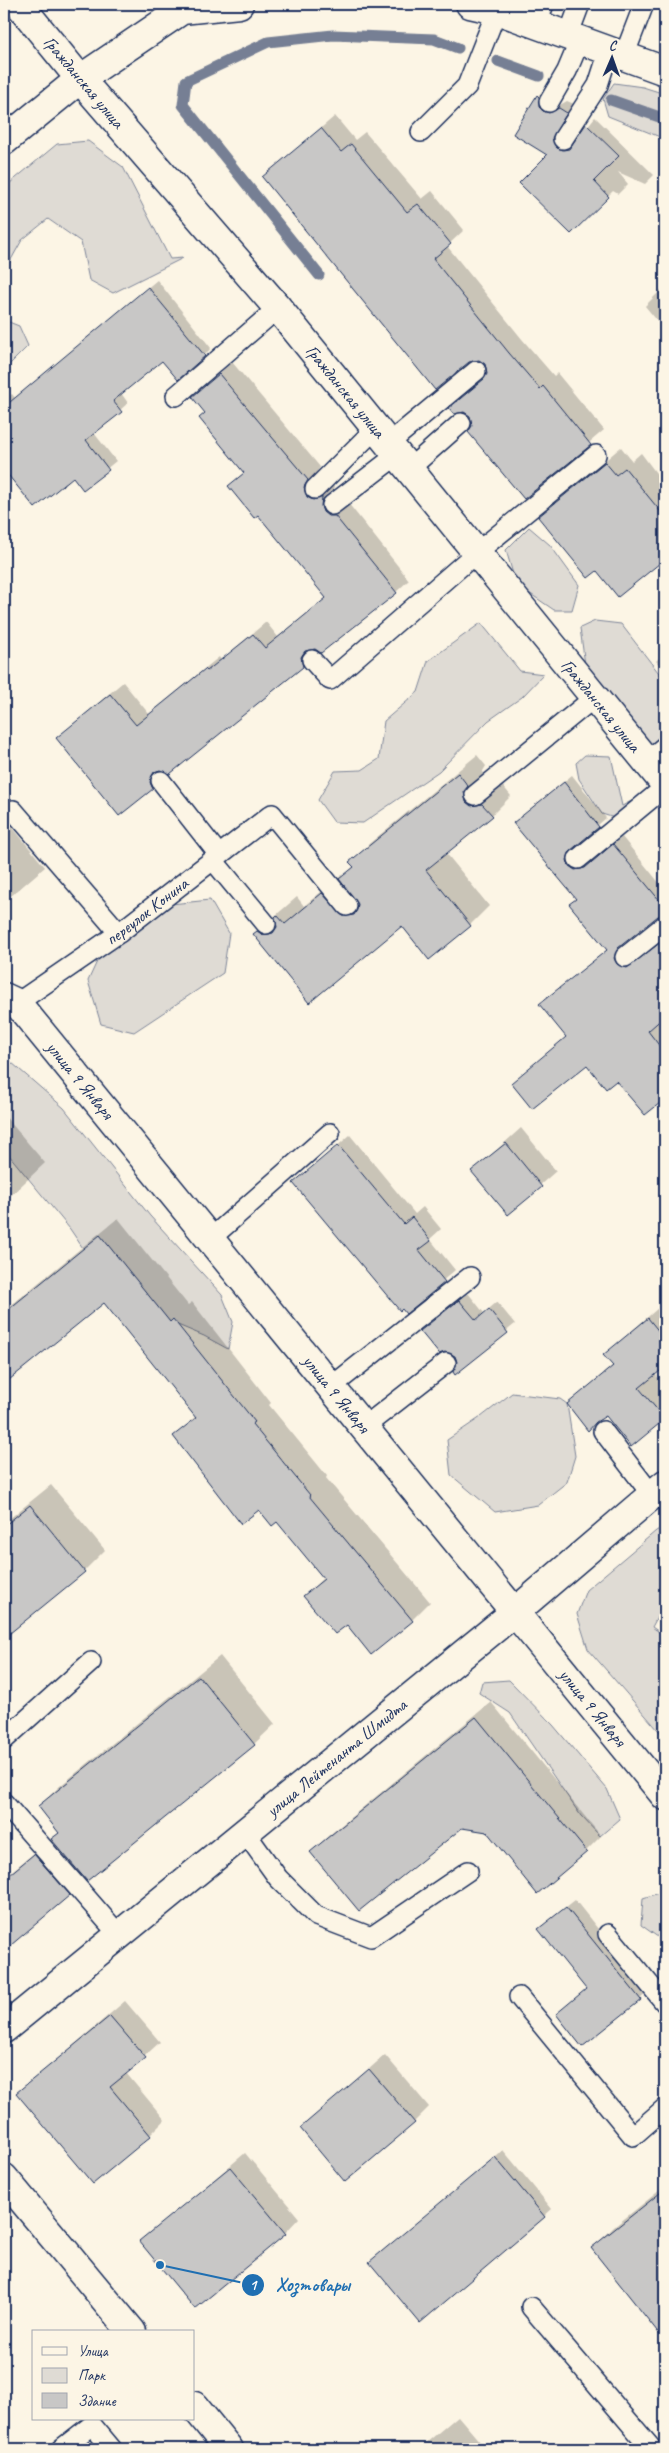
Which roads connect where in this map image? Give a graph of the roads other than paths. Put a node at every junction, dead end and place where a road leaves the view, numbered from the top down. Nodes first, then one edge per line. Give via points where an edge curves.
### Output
1 (19, 4) edge
2 (239, 4) edge
3 (470, 4) edge
4 (580, 4) edge
5 (644, 4) edge
6 (184, 7) edge
7 (497, 10) junction
8 (540, 14) edge
9 (574, 38) junction
10 (617, 54) junction
11 (665, 71) edge
12 (80, 78) junction
13 (549, 102) dead end
14 (421, 132) dead end
15 (563, 140) dead end
16 (4, 141) edge
17 (278, 308) junction
18 (476, 371) dead end
19 (176, 396) dead end
20 (461, 423) dead end
21 (392, 449) junction
22 (596, 455) dead end
23 (315, 489) dead end
24 (332, 505) dead end
25 (476, 552) junction
26 (312, 660) dead end
27 (595, 697) junction
28 (656, 754) edge
29 (162, 781) dead end
30 (665, 786) edge
31 (475, 795) dead end
32 (12, 810) dead end
33 (216, 857) junction
34 (578, 859) dead end
35 (347, 906) dead end
36 (266, 924) dead end
37 (665, 925) edge
38 (118, 934) junction
39 (625, 957) dead end
40 (10, 1000) edge
41 (330, 1133) dead end
42 (210, 1239) junction
43 (470, 1277) dead end
44 (446, 1363) dead end
45 (331, 1388) junction
46 (364, 1428) junction
47 (603, 1431) dead end
48 (658, 1489) edge
49 (515, 1612) junction
50 (91, 1662) dead end
51 (4, 1740) edge
52 (665, 1796) edge
53 (4, 1803) edge
54 (245, 1832) junction
55 (468, 1870) dead end
56 (608, 1934) dead end
57 (119, 1935) junction
58 (519, 1997) dead end
59 (665, 2002) edge
60 (4, 2029) edge
61 (665, 2108) edge
62 (4, 2178) edge
63 (531, 2307) dead end
64 (130, 2330) edge
65 (195, 2407) edge
66 (61, 2449) edge
67 (112, 2449) edge
68 (229, 2449) edge
69 (652, 2449) edge

1 - 12 street, Гражданская улица
2 - 6 street
3 - 7 street
4 - 9 lane
5 - 10 lane
6 - 12 street
7 - 8 street
7 - 14 lane via 466,86
8 - 9 street
9 - 10 street
9 - 13 lane via 567,71
10 - 11 street
10 - 15 lane
12 - 16 street
12 - 17 street, Гражданская улица
17 - 19 lane
17 - 21 street, Гражданская улица
18 - 21 lane
20 - 21 lane
21 - 23 lane
21 - 24 lane
21 - 25 street, Гражданская улица
22 - 25 lane
25 - 26 lane via 330,680
25 - 27 street, Гражданская улица
27 - 28 street, Гражданская улица
27 - 31 lane
28 - 30 street, Гражданская улица
29 - 33 lane
30 - 34 lane
32 - 38 lane
33 - 35 lane, переулок Конина via 272,814
33 - 36 lane
33 - 38 lane, переулок Конина
37 - 39 lane
38 - 40 lane, переулок Конина
40 - 42 street, улица 9 Января
41 - 42 lane
42 - 45 street, улица 9 Января
43 - 45 lane
44 - 46 lane
45 - 46 street, улица 9 Января
46 - 49 street, улица 9 Января
47 - 48 lane
48 - 49 street, улица Лейтенанта Шмидта
49 - 52 street, улица 9 Января
49 - 54 street, улица Лейтенанта Шмидта
50 - 51 lane
53 - 57 lane
54 - 55 lane via 278,1878 316,1916 370,1937
54 - 57 street, улица Лейтенанта Шмидта
56 - 59 lane
57 - 60 street, улица Лейтенанта Шмидта
58 - 61 lane via 633,2136
62 - 64 street
63 - 69 lane
65 - 68 street
66 - 67 lane via 92,2424

